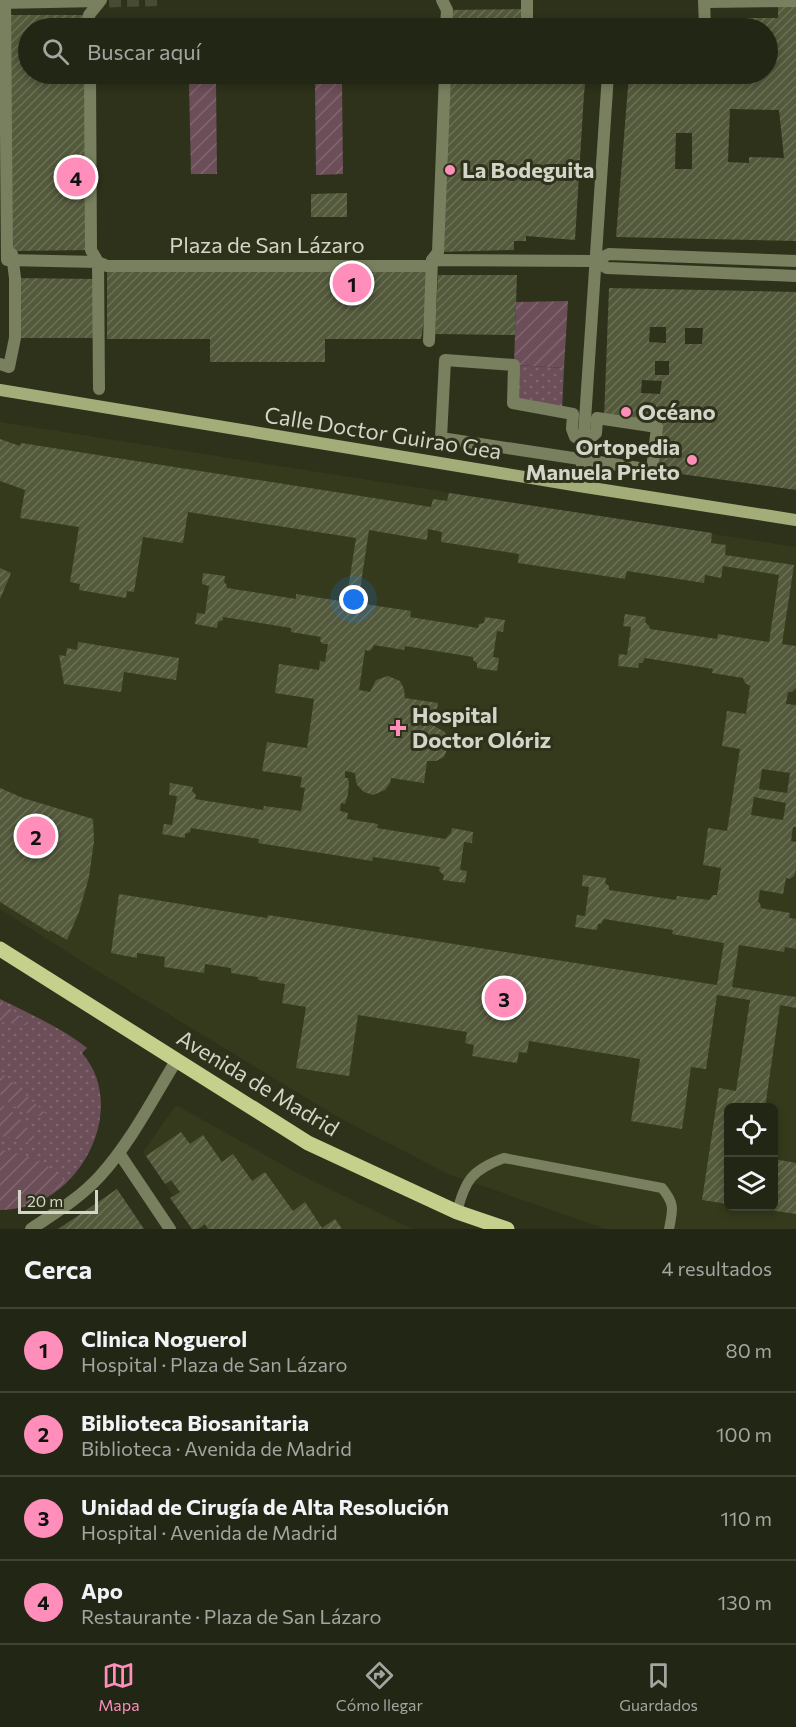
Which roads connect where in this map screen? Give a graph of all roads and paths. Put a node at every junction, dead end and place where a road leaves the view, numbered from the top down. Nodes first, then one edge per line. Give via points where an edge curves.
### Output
1 (100, 0) edge
2 (442, 0) edge
3 (527, 0) edge
4 (704, 1) edge
5 (796, 1) edge
6 (3, 3) edge
7 (89, 18) edge
8 (447, 18) edge
9 (527, 18) edge
10 (705, 18) edge
11 (90, 84) edge
12 (445, 84) edge
13 (607, 84) edge
14 (3, 246) edge
15 (10, 260) junction
16 (432, 260) junction
17 (595, 261) junction
18 (796, 261) edge
19 (98, 262) junction
20 (796, 276) edge
21 (429, 341) dead end
22 (0, 364) edge
23 (99, 389) dead end
24 (0, 390) edge
25 (583, 440) junction
26 (582, 463) junction
27 (796, 520) edge
28 (0, 949) edge
29 (176, 1061) junction
30 (119, 1153) junction
31 (457, 1212) junction
32 (31, 1229) edge
33 (170, 1229) edge
34 (507, 1229) edge
35 (669, 1229) edge

1 - 6 street
1 - 7 street
2 - 8 street
3 - 9 street
4 - 5 street
4 - 10 street
6 - 14 street
11 - 19 street via 91,250
12 - 16 street via 438,252
13 - 17 street
14 - 15 street
15 - 19 street, Plaza de San Lázaro
15 - 22 street via 15,338 9,367
16 - 17 street, Plaza de San Lázaro
16 - 19 street, Plaza de San Lázaro via 431,266 107,266
16 - 21 street
17 - 18 street via 609,254
17 - 20 street via 607,268
17 - 25 street
19 - 23 street
24 - 27 street, Calle Doctor Guirao Gea
25 - 26 street
25 - 26 street via 596,433 597,418 657,426 652,470
25 - 26 street via 575,437 573,414 513,403 514,364 445,360 441,438
28 - 29 main road, Avenida de Madrid
29 - 30 street
29 - 31 main road, Avenida de Madrid via 308,1143
30 - 32 street via 75,1199
30 - 33 street
31 - 34 main road, Avenida de Madrid
31 - 35 lane via 468,1181 483,1166 504,1158 662,1188 672,1200

